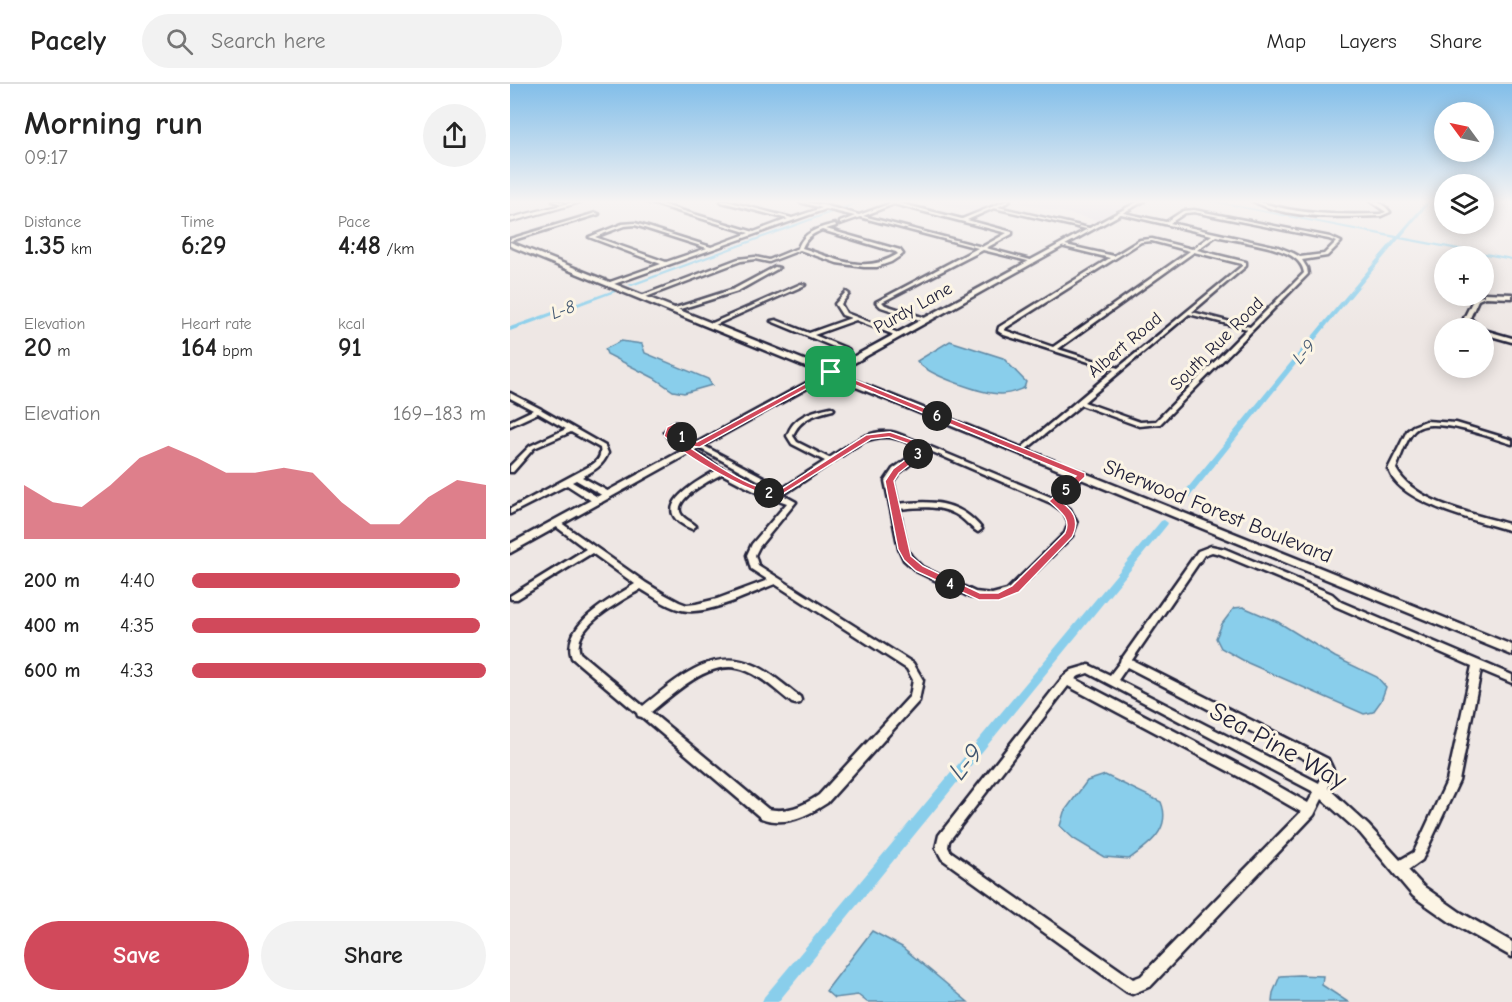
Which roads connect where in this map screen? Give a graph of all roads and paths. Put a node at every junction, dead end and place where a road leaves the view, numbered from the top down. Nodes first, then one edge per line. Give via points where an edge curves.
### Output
1 (514, 244) edge
2 (610, 244) edge
3 (699, 244) edge
4 (724, 244) edge
5 (802, 244) edge
6 (871, 244) edge
7 (964, 244) edge
8 (993, 244) edge
9 (1063, 244) joint
10 (1136, 244) edge
11 (1162, 244) edge
12 (1202, 244) edge
13 (1263, 244) edge
14 (1337, 244) edge
15 (712, 248) junction
16 (800, 249) junction
17 (983, 249) junction
18 (1194, 250) junction
19 (1114, 257) junction
20 (1298, 259) junction
21 (1032, 261) junction
22 (666, 264) junction
23 (777, 268) dead end
24 (612, 284) junction
25 (803, 285) dead end
26 (846, 294) dead end
27 (1494, 295) edge
28 (644, 296) junction
29 (1512, 296) edge
30 (675, 309) junction
31 (1188, 312) junction
32 (854, 319) junction
33 (926, 320) junction
34 (774, 321) dead end
35 (713, 324) junction
36 (1252, 329) junction
37 (809, 335) junction
38 (899, 335) junction
39 (1494, 335) edge
40 (1512, 340) edge
41 (1054, 349) junction
42 (846, 350) dead end
43 (1119, 370) junction
44 (831, 372) junction
45 (510, 395) edge
46 (1079, 402) junction
47 (831, 409) dead end
48 (539, 410) junction
49 (510, 424) edge
50 (675, 424) dead end
51 (571, 429) junction
52 (1512, 442) edge
53 (927, 447) junction
54 (693, 448) junction
55 (1022, 450) junction
56 (830, 461) junction
57 (510, 470) edge
58 (721, 471) junction
59 (1082, 475) junction
60 (577, 477) junction
61 (567, 482) junction
62 (608, 495) junction
63 (778, 495) junction
64 (598, 501) junction
65 (1054, 501) junction
66 (894, 507) junction
67 (510, 512) edge
68 (557, 523) junction
69 (692, 526) dead end
70 (1512, 528) edge
71 (978, 529) dead end
72 (510, 549) edge
73 (593, 549) junction
74 (775, 581) junction
75 (642, 584) junction
76 (514, 597) dead end
77 (1512, 650) edge
78 (1124, 661) junction
79 (1477, 664) junction
80 (1512, 679) edge
81 (1067, 680) junction
82 (1112, 681) junction
83 (796, 700) dead end
84 (642, 713) junction
85 (1321, 790) junction
86 (1310, 812) junction
87 (1399, 868) junction
88 (1512, 950) edge

1 - 24 street, Sherwood Forest Boulevard
2 - 22 street
3 - 15 street
4 - 15 street
5 - 16 street
6 - 16 street via 901,253 871,268
7 - 17 street
8 - 17 street
9 - 19 street
9 - 21 street, Purdy Lane
10 - 19 street
11 - 18 street
12 - 18 street
13 - 20 street
14 - 20 street via 1325,255
15 - 22 street
16 - 28 street via 769,261 740,260
17 - 21 street
17 - 33 street via 879,302
18 - 31 street, Albert Road via 1243,262 1244,266
18 - 41 street
19 - 41 street via 1001,328 1006,334
20 - 36 street, South Rue Road via 1306,268 1305,277
21 - 33 street, Purdy Lane
22 - 24 street
23 - 30 street via 736,290
24 - 28 street, Sherwood Forest Boulevard
25 - 35 street
26 - 32 street via 838,307
27 - 29 street
28 - 30 street, Sherwood Forest Boulevard
30 - 35 street, Sherwood Forest Boulevard
31 - 36 street
31 - 43 street, Albert Road
32 - 37 street
32 - 38 street
33 - 38 street, Purdy Lane
34 - 37 street
35 - 44 street, Sherwood Forest Boulevard
36 - 46 street, South Rue Road via 1158,423 1139,424
37 - 42 street
38 - 44 street, Purdy Lane
39 - 40 street
41 - 43 street
43 - 46 street, Albert Road
44 - 54 street, Purdy Lane
44 - 55 street, Sherwood Forest Boulevard
45 - 48 street
46 - 55 street, Albert Road
47 - 56 street via 804,418 790,433 794,443
48 - 49 street
48 - 51 street
50 - 54 street via 669,428 668,436
51 - 57 street via 532,447
51 - 60 street via 603,447 605,452 597,465
52 - 70 street via 1456,425 1430,423 1412,428 1392,469 1407,489 1429,500
53 - 56 street via 899,436 879,435 860,441
53 - 65 street
53 - 66 street via 891,478
54 - 58 street
54 - 62 street, Purdy Lane
54 - 63 street via 774,486
55 - 59 street, Sherwood Forest Boulevard
56 - 63 street
58 - 63 street via 764,493
58 - 69 street via 677,502 677,515
59 - 65 street
59 - 77 street, Sherwood Forest Boulevard
60 - 61 street
60 - 62 street
61 - 64 street
61 - 67 street
62 - 64 street, Purdy Lane
63 - 74 street via 792,502 754,546 751,555 757,571
64 - 68 street, Purdy Lane
65 - 66 street via 1071,519 1069,534 1015,589 992,597 973,595 915,565 903,549
66 - 71 street via 927,503 944,506 969,517
68 - 72 street, Purdy Lane
68 - 73 street
73 - 75 street
73 - 76 street
74 - 75 street via 688,608 676,606
74 - 84 street via 905,662 918,680 911,704 831,794 799,813 781,817 765,814
75 - 84 street via 586,623 574,645 578,659
78 - 79 street via 1201,553 1211,549 1329,596 1338,604
78 - 82 street
78 - 85 street via 1324,763 1329,774
79 - 80 street
79 - 87 street via 1453,781 1418,856
81 - 82 street, Sea Pine Way via 1089,669
81 - 86 street
81 - 86 street via 943,838 942,848 946,855 1132,987 1146,981
82 - 85 street, Sea Pine Way
83 - 84 street via 752,668 724,664 694,674
85 - 86 street
85 - 87 street, Sea Pine Way
87 - 88 street, Sea Pine Way via 1418,891

